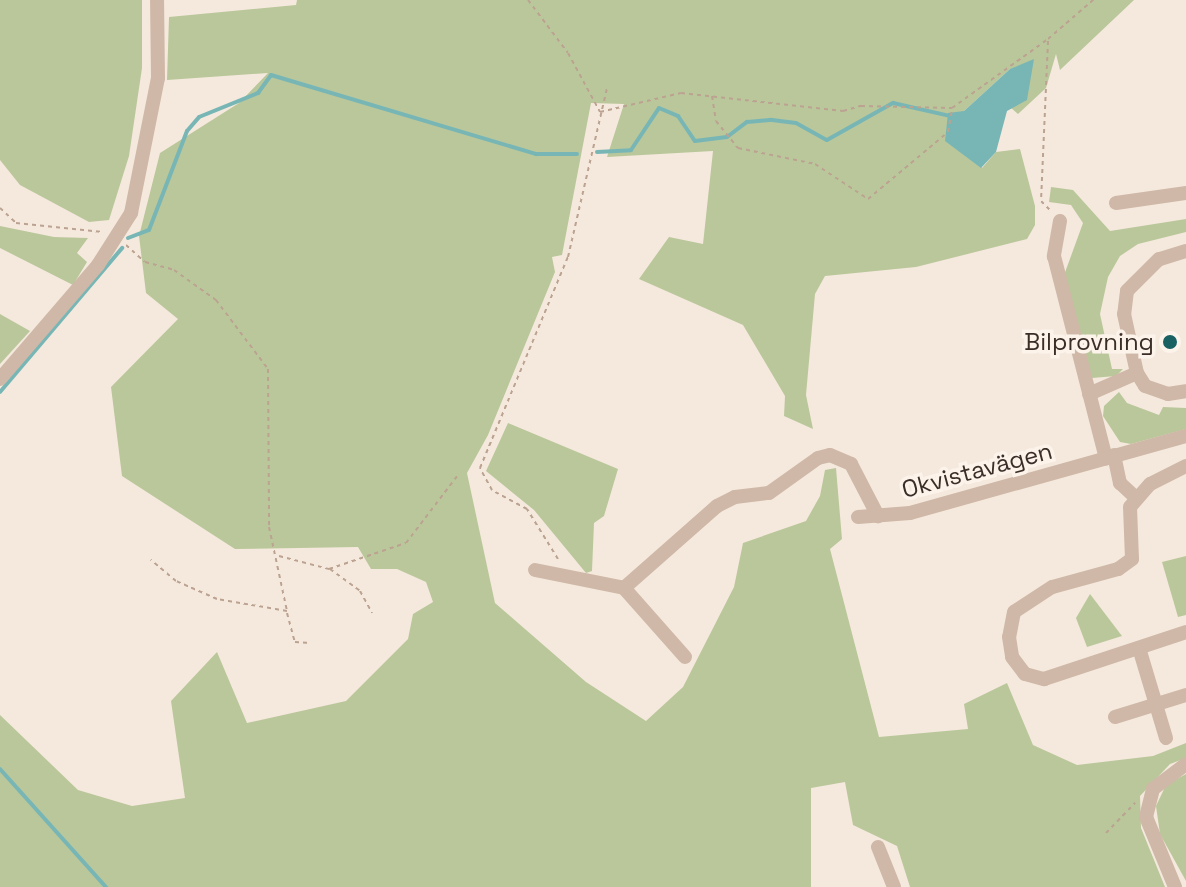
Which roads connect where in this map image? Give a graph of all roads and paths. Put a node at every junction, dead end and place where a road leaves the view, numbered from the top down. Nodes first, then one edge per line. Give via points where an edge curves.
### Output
1 (157, 0) edge
2 (528, 0) edge
3 (1093, 0) edge
4 (1048, 39) junction
5 (607, 88) dead end
6 (712, 96) junction
7 (952, 110) junction
8 (600, 112) junction
9 (1186, 193) edge
10 (1116, 203) dead end
11 (0, 208) edge
12 (1060, 221) joint
13 (114, 241) junction
14 (1186, 251) edge
15 (1137, 373) junction
16 (0, 379) edge
17 (1186, 391) edge
18 (1089, 394) junction
19 (1186, 436) edge
20 (1110, 456) junction
21 (1186, 466) edge
22 (458, 475) dead end
23 (1136, 498) junction
24 (878, 516) junction
25 (858, 517) dead end
26 (276, 555) junction
27 (151, 560) dead end
28 (329, 569) junction
29 (535, 570) dead end
30 (569, 577) junction
31 (624, 588) junction
32 (287, 611) junction
33 (372, 613) dead end
34 (1186, 632) edge
35 (310, 643) dead end
36 (1139, 648) junction
37 (685, 657) dead end
38 (1186, 695) edge
39 (1156, 705) junction
40 (1115, 717) dead end
41 (1166, 738) dead end
42 (1186, 764) edge
43 (1138, 802) dead end
44 (1106, 833) dead end
45 (878, 847) dead end
46 (894, 887) edge
47 (1175, 887) edge

1 - 13 street via 154,106 131,213
2 - 8 path via 568,53
3 - 4 path
4 - 7 path
4 - 12 path via 1041,201
5 - 8 path
6 - 7 path via 843,111 861,106
6 - 7 path via 716,121 738,148 782,153 836,177 868,199 948,132
6 - 8 path via 681,93
8 - 30 path via 568,257 480,468 492,490 527,509
9 - 10 street
11 - 13 path via 16,223 93,227
12 - 18 street via 1054,256
13 - 16 street
13 - 26 path via 145,262 174,270 216,300 268,369 269,527
14 - 15 street via 1159,259 1127,291 1124,314
15 - 17 street via 1145,386 1168,394
15 - 18 street
18 - 20 street
19 - 20 street, Okvistavägen
20 - 23 street via 1120,483
20 - 24 street, Okvistavägen via 910,513
21 - 23 street via 1150,484
22 - 28 path via 406,543
23 - 36 street via 1128,519 1132,559 1118,569 1052,587 1014,612 1009,637 1012,657 1025,674 1044,679
24 - 25 street, Okvistavägen
24 - 31 street via 851,464 841,457 818,458 769,493 735,497 717,506
26 - 28 path
26 - 32 path
27 - 32 path via 176,581 217,599
28 - 33 path via 360,591
29 - 30 street
30 - 31 street
31 - 37 street
32 - 35 path via 295,642
34 - 36 street
36 - 39 street
38 - 39 street
39 - 40 street
39 - 41 street
42 - 47 street via 1153,789 1146,817
43 - 44 path via 1128,805
45 - 46 street

